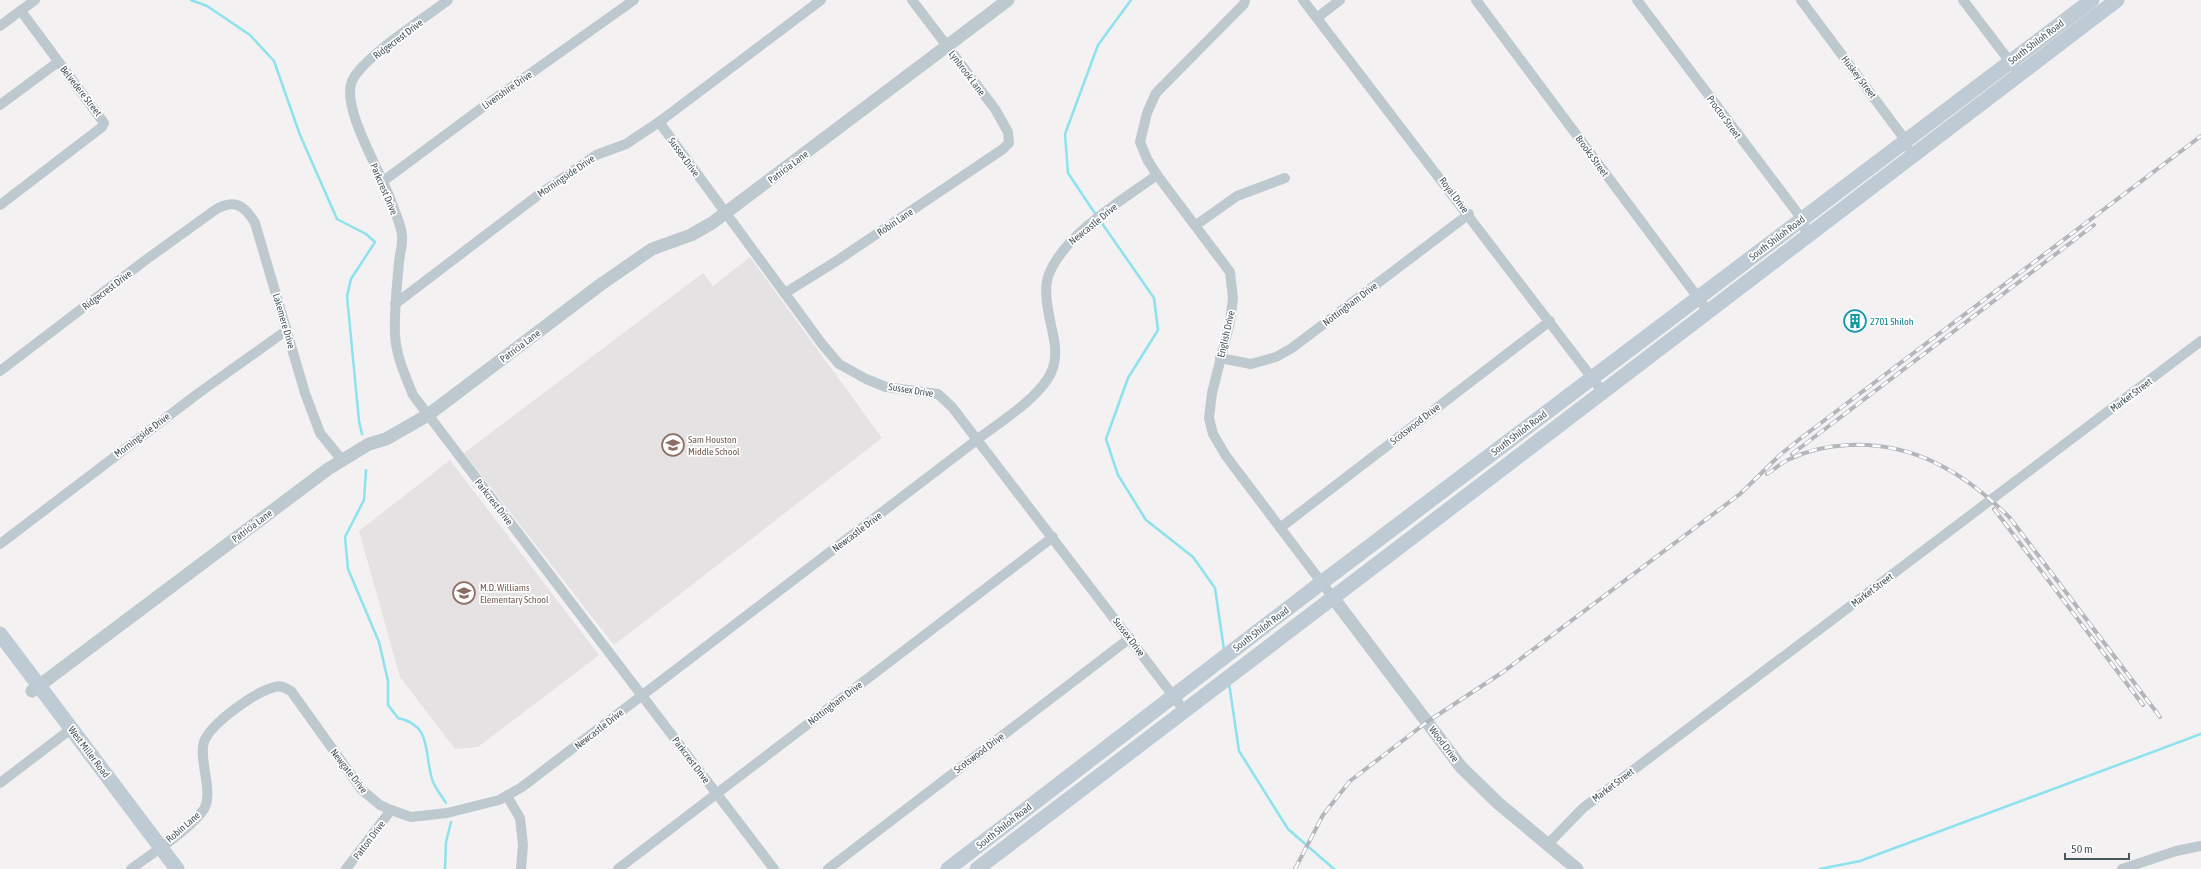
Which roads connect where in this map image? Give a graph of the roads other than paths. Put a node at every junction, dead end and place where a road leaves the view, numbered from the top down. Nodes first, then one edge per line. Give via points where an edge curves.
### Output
1 (35, 0) edge
2 (448, 0) edge
3 (634, 0) edge
4 (820, 0) edge
5 (912, 0) edge
6 (1008, 0) edge
7 (1246, 0) edge
8 (1303, 0) edge
9 (1340, 0) edge
10 (1476, 0) edge
11 (1637, 0) edge
12 (1801, 0) edge
13 (1963, 0) edge
14 (2117, 0) edge
15 (2096, 4) edge
16 (21, 11) junction
17 (1318, 17) junction
18 (0, 26) edge
19 (947, 46) junction
20 (58, 62) junction
21 (2010, 62) junction
22 (2019, 74) junction
23 (352, 82) joint
24 (0, 105) edge
25 (658, 122) junction
26 (1906, 140) junction
27 (1003, 149) joint
28 (1910, 158) junction
29 (1157, 175) junction
30 (1285, 178) dead end
31 (382, 182) junction
32 (0, 205) edge
33 (215, 210) joint
34 (726, 214) junction
35 (1468, 214) junction
36 (1802, 219) junction
37 (1196, 225) junction
38 (1807, 236) junction
39 (785, 293) junction
40 (1698, 298) junction
41 (395, 304) junction
42 (1708, 311) junction
43 (1550, 321) junction
44 (287, 330) junction
45 (2201, 341) edge
46 (1220, 358) junction
47 (0, 371) edge
48 (1591, 378) junction
49 (1602, 392) junction
50 (428, 415) junction
51 (978, 439) junction
52 (342, 460) junction
53 (1280, 528) junction
54 (1053, 537) junction
55 (0, 544) edge
56 (1321, 582) junction
57 (1334, 598) junction
58 (0, 634) edge
59 (1130, 638) junction
60 (0, 649) edge
61 (276, 686) joint
62 (35, 689) junction
63 (1173, 695) junction
64 (642, 696) junction
65 (1184, 710) junction
66 (68, 732) junction
67 (0, 783) edge
68 (716, 794) junction
69 (506, 796) junction
70 (391, 810) junction
71 (446, 813) joint
72 (1548, 844) junction
73 (2201, 846) edge
74 (156, 850) junction
75 (131, 869) edge
76 (164, 869) edge
77 (177, 869) edge
78 (346, 869) edge
79 (521, 869) edge
80 (618, 869) edge
81 (774, 869) edge
82 (828, 869) edge
83 (948, 869) edge
84 (977, 869) edge
85 (1577, 869) edge
86 (2122, 869) edge

1 - 16 street
2 - 23 street, Ridgecrest Drive via 377,53
3 - 31 street, Livenshire Drive via 483,106
4 - 25 street, Morningside Drive
5 - 19 street, Lynbrook Lane
6 - 19 street, Patricia Lane
7 - 29 street, English Drive via 1156,93 1147,113 1140,142
8 - 17 street, Royal Drive
9 - 17 street
10 - 40 street, Brooks Street
11 - 36 street, Proctor Street
12 - 26 street, Huskey Street
13 - 21 street
14 - 15 main road, South Shiloh Road
15 - 21 main road, South Shiloh Road
15 - 22 main road, South Shiloh Road
16 - 18 street
16 - 20 street, Belvedere Street
17 - 35 street, Royal Drive
19 - 27 street, Lynbrook Lane via 995,109 1004,125 1009,142
19 - 34 street, Patricia Lane
20 - 24 street
20 - 32 street, Belvedere Street via 104,124
21 - 22 street
21 - 26 main road, South Shiloh Road
22 - 28 main road, South Shiloh Road
23 - 31 street, Parkcrest Drive via 352,108
25 - 34 street, Sussex Drive
25 - 41 street, Morningside Drive via 626,144 596,155 541,193
26 - 28 street, Huskey Street
26 - 36 main road, South Shiloh Road
27 - 39 street, Robin Lane
28 - 38 main road, South Shiloh Road
29 - 37 street, English Drive
29 - 51 street, Newcastle Drive via 1073,239 1061,252 1049,276 1048,312 1056,345 1054,364 1048,380
30 - 37 street via 1237,196
31 - 41 street, Parkcrest Drive via 394,206 402,235
33 - 44 street, Lakemere Drive via 223,206 239,205 247,209 255,223
33 - 47 street, Ridgecrest Drive
34 - 39 street, Sussex Drive
34 - 50 street, Patricia Lane via 691,235 652,248
35 - 43 street, Royal Drive
35 - 46 street, Nottingham Drive via 1292,348 1276,357 1251,364
36 - 38 street, Proctor Street
36 - 40 main road, South Shiloh Road
37 - 46 street, English Drive via 1230,272 1233,298 1230,322
38 - 42 main road, South Shiloh Road
39 - 51 street, Sussex Drive via 839,364 886,387 938,394
40 - 42 street, Brooks Street
40 - 48 main road, South Shiloh Road
41 - 50 street, Parkcrest Drive via 398,360 413,395
42 - 49 main road, South Shiloh Road
43 - 48 street, Royal Drive
43 - 53 street, Scotswood Drive
44 - 52 street, Lakemere Drive via 305,393 320,433
44 - 55 street, Morningside Drive via 200,392
45 - 72 street, Market Street via 1583,808
46 - 53 street, English Drive via 1209,418 1213,434 1226,456
48 - 49 street, Royal Drive
48 - 56 main road, South Shiloh Road
49 - 57 main road, South Shiloh Road
50 - 52 street, Patricia Lane via 386,440 369,444
50 - 64 street, Parkcrest Drive
51 - 54 street, Sussex Drive
51 - 64 street, Newcastle Drive
52 - 62 street, Patricia Lane
53 - 56 street, English Drive
54 - 59 street, Sussex Drive
54 - 68 street, Nottingham Drive
56 - 57 street, English Drive
56 - 63 main road, South Shiloh Road
57 - 65 main road, South Shiloh Road
57 - 72 street, Wood Drive via 1461,767 1498,803
58 - 62 main road, West Miller Road
59 - 63 street, Sussex Drive
59 - 82 street, Scotswood Drive
60 - 62 main road, West Miller Road
61 - 70 street, Newgate Drive via 291,691 362,790 380,805
61 - 74 street, Robin Lane via 255,695 217,725 204,742 202,752 207,780 204,808 196,818
62 - 66 main road, West Miller Road
63 - 65 street, Sussex Drive
63 - 83 main road, South Shiloh Road
64 - 68 street, Parkcrest Drive
64 - 69 street, Newcastle Drive
65 - 84 main road, South Shiloh Road
66 - 67 street
66 - 74 main road, West Miller Road
68 - 80 street, Nottingham Drive
68 - 81 street, Parkcrest Drive
69 - 71 street, Newcastle Drive via 488,804
69 - 79 street via 520,818 523,845
70 - 71 street, Newgate Drive via 411,817
70 - 78 street, Patton Drive
72 - 85 street, Wood Drive
73 - 86 street via 2176,851
74 - 75 street, Robin Lane
74 - 76 main road, West Miller Road
74 - 77 main road, West Miller Road

